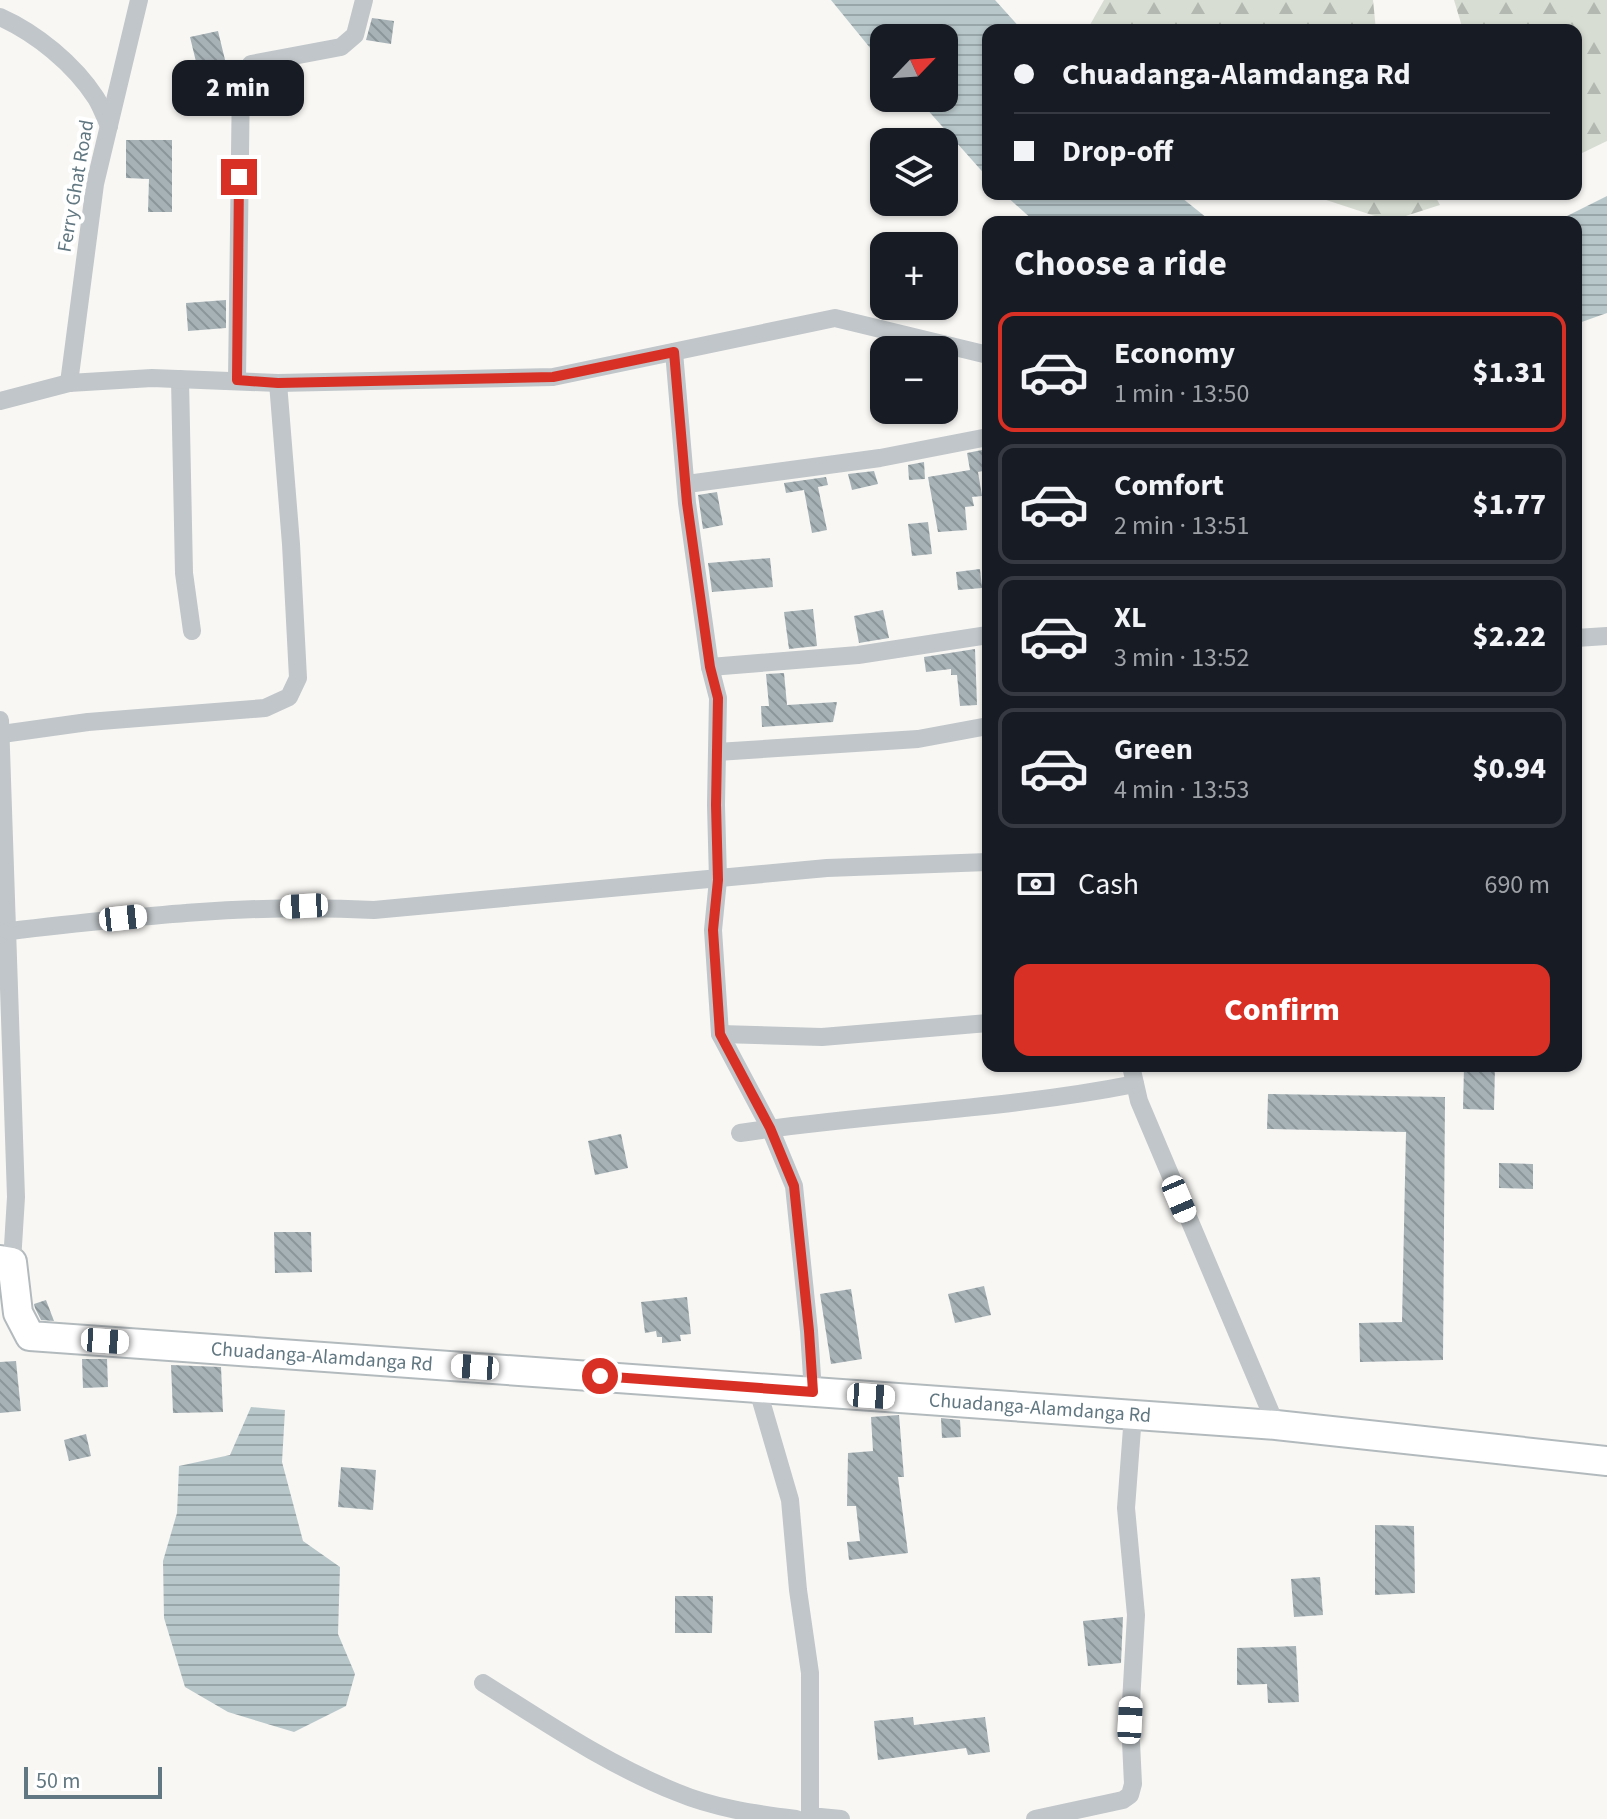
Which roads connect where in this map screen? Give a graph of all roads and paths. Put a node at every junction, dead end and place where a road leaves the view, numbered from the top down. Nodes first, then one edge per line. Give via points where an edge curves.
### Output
1 (139, 0) edge
2 (364, 0) edge
3 (0, 17) edge
4 (109, 126) junction
5 (674, 352) junction
6 (982, 354) edge
7 (180, 379) junction
8 (237, 380) junction
9 (69, 383) junction
10 (278, 383) junction
11 (0, 401) edge
12 (982, 438) edge
13 (687, 484) junction
14 (192, 631) dead end
15 (982, 636) edge
16 (1607, 636) edge
17 (1582, 638) edge
18 (710, 667) junction
19 (1, 727) edge
20 (982, 727) edge
21 (717, 752) junction
22 (982, 862) edge
23 (718, 880) junction
24 (9, 931) junction
25 (982, 1024) edge
26 (720, 1034) junction
27 (1133, 1075) edge
28 (770, 1128) junction
29 (740, 1133) dead end
30 (6, 1261) edge
31 (757, 1387) junction
32 (813, 1392) junction
33 (1133, 1415) junction
34 (1276, 1425) junction
35 (1607, 1461) edge
36 (483, 1683) dead end
37 (801, 1818) edge
38 (841, 1819) edge
39 (1035, 1819) edge

1 - 4 street, Ferry Ghat Road
2 - 8 street via 355,35 341,47 251,64 241,79
3 - 4 street via 26,29 72,70 97,98
4 - 9 street, Ferry Ghat Road via 95,184
5 - 6 street via 835,318
5 - 10 street via 553,377
5 - 13 street
7 - 8 street
7 - 9 street
7 - 14 street via 184,573
8 - 10 street
9 - 11 street
10 - 19 street via 298,678 289,697 265,708
12 - 13 street
13 - 18 street
15 - 18 street via 858,655
16 - 17 street
18 - 21 street via 718,698
19 - 24 street
20 - 21 street via 918,739
21 - 23 street
22 - 23 street via 827,868
23 - 24 street via 374,910 304,906 181,912
23 - 26 street via 713,930
24 - 30 street via 16,1197
25 - 26 street via 822,1037
26 - 28 street
27 - 28 street via 1076,1096
27 - 34 street via 1179,1199
28 - 29 street
28 - 32 street via 794,1186
30 - 31 main road, Chuadanga-Alamdanga Rd via 18,1313 30,1336
31 - 32 main road, Chuadanga-Alamdanga Rd
31 - 37 street via 790,1500 810,1673
32 - 33 main road, Chuadanga-Alamdanga Rd
33 - 34 main road, Chuadanga-Alamdanga Rd
33 - 39 street via 1126,1508 1136,1615 1130,1720 1133,1784 1123,1800
34 - 35 main road, Chuadanga-Alamdanga Rd
36 - 37 street via 575,1741 677,1793 747,1813
37 - 38 street

